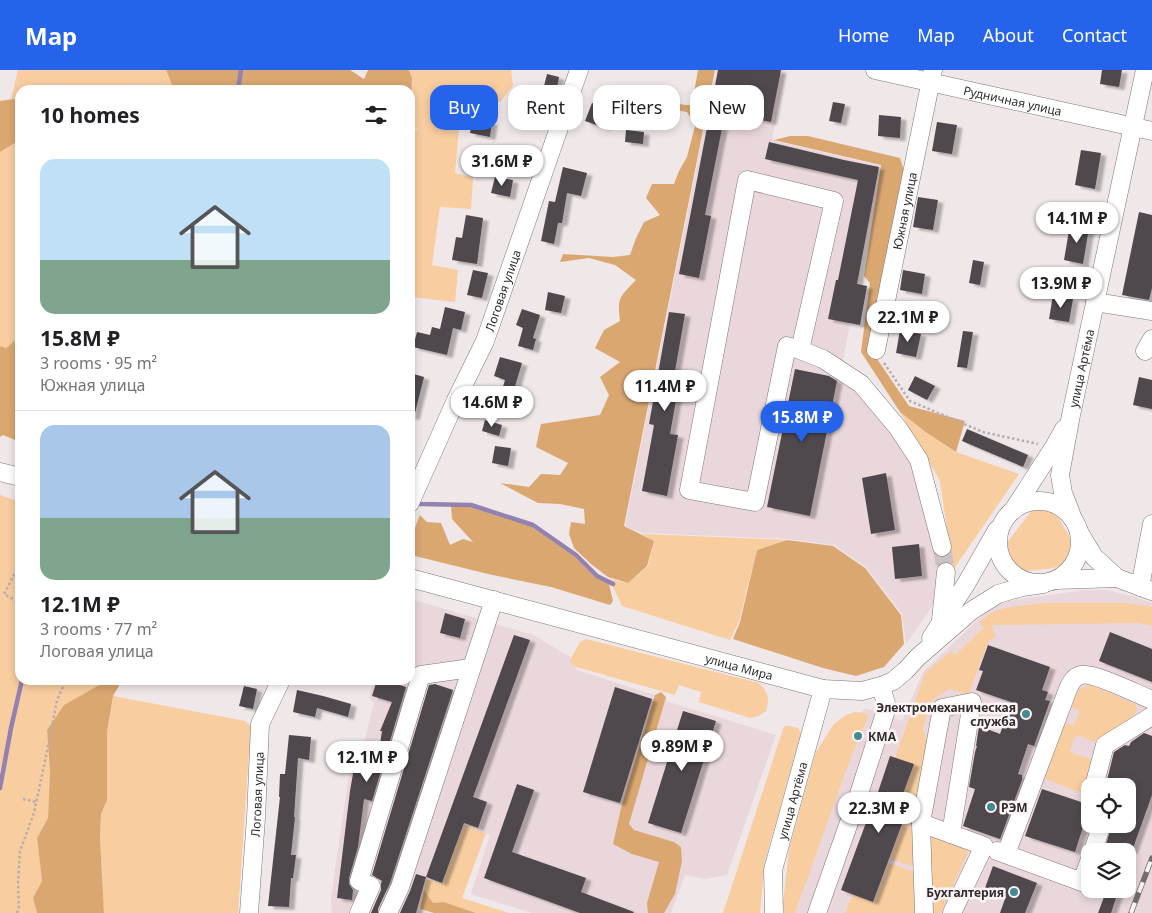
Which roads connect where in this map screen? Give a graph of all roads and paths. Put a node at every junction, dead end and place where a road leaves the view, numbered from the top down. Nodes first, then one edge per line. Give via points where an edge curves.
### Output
1 (579, 70) edge
2 (875, 70) edge
3 (1145, 70) edge
4 (932, 76) edge
5 (1133, 126) junction
6 (1152, 131) edge
7 (1095, 302) junction
8 (1152, 311) edge
9 (800, 350) junction
10 (876, 350) joint
11 (1071, 415) junction
12 (1054, 447) junction
13 (0, 472) edge
14 (15, 476) edge
15 (415, 492) edge
16 (1009, 513) junction
17 (1152, 524) edge
18 (1076, 525) junction
19 (942, 547) tunnel mouth
20 (946, 572) tunnel mouth
21 (15, 573) edge
22 (1117, 578) junction
23 (415, 579) edge
24 (1050, 582) junction
25 (1146, 589) edge
26 (15, 600) edge
27 (494, 600) junction
28 (940, 623) junction
29 (918, 657) junction
30 (471, 668) junction
31 (64, 685) edge
32 (279, 685) edge
33 (881, 686) junction
34 (823, 689) junction
35 (1152, 700) edge
36 (1152, 716) edge
37 (1096, 778) edge
38 (22, 799) dead end
39 (857, 800) junction
40 (36, 802) junction
41 (921, 823) junction
42 (951, 834) junction
43 (984, 846) junction
44 (1006, 854) junction
45 (1081, 882) edge
46 (18, 913) edge
47 (249, 913) edge
48 (359, 913) edge
49 (388, 913) edge
50 (774, 913) edge
51 (817, 913) edge
52 (924, 913) edge
53 (952, 913) edge

1 - 15 street, Логовая улица via 485,342
2 - 4 street, Рудничная улица
3 - 5 street, улица Артёма
4 - 5 street, Рудничная улица
4 - 10 street, Южная улица
5 - 6 street, Рудничная улица
5 - 7 street, улица Артёма
7 - 8 street
7 - 11 street, улица Артёма
9 - 9 street via 834,201 747,180 689,490 755,502 787,346
9 - 19 street via 823,359 861,384 898,428 919,460
10 - 12 path via 910,401 983,432
11 - 12 street
11 - 18 street, улица Артёма via 1060,475 1063,493
12 - 16 street
13 - 14 street
16 - 18 street via 1026,502 1039,500 1064,509
16 - 24 street via 999,530 997,544 1003,563 1017,578 1029,583
16 - 28 street
17 - 25 street
18 - 22 street via 1094,557
18 - 24 street, улица Артёма via 1080,546 1076,560 1068,572
20 - 28 street
21 - 26 path via 4,594
22 - 24 street
22 - 25 street
23 - 27 street, улица Мира
24 - 29 street, улица Мира via 998,594 971,611
27 - 30 street
27 - 34 street, улица Мира
28 - 29 street
29 - 33 street, улица Мира via 899,676
30 - 48 street via 421,675 359,881 371,886
30 - 49 street via 400,887
31 - 40 path via 57,700
32 - 47 street, Логовая улица via 260,724
33 - 34 street, улица Мира via 862,691
33 - 39 street via 887,707
34 - 50 street, улица Артёма via 773,870
35 - 44 street via 1095,676 1082,674 1073,678
36 - 37 street via 1106,745
38 - 40 path
39 - 41 path
39 - 51 street
40 - 46 path via 20,851
41 - 42 street
41 - 42 street via 942,708 972,702
41 - 52 street
42 - 43 street
43 - 44 street
43 - 53 street
44 - 45 street

